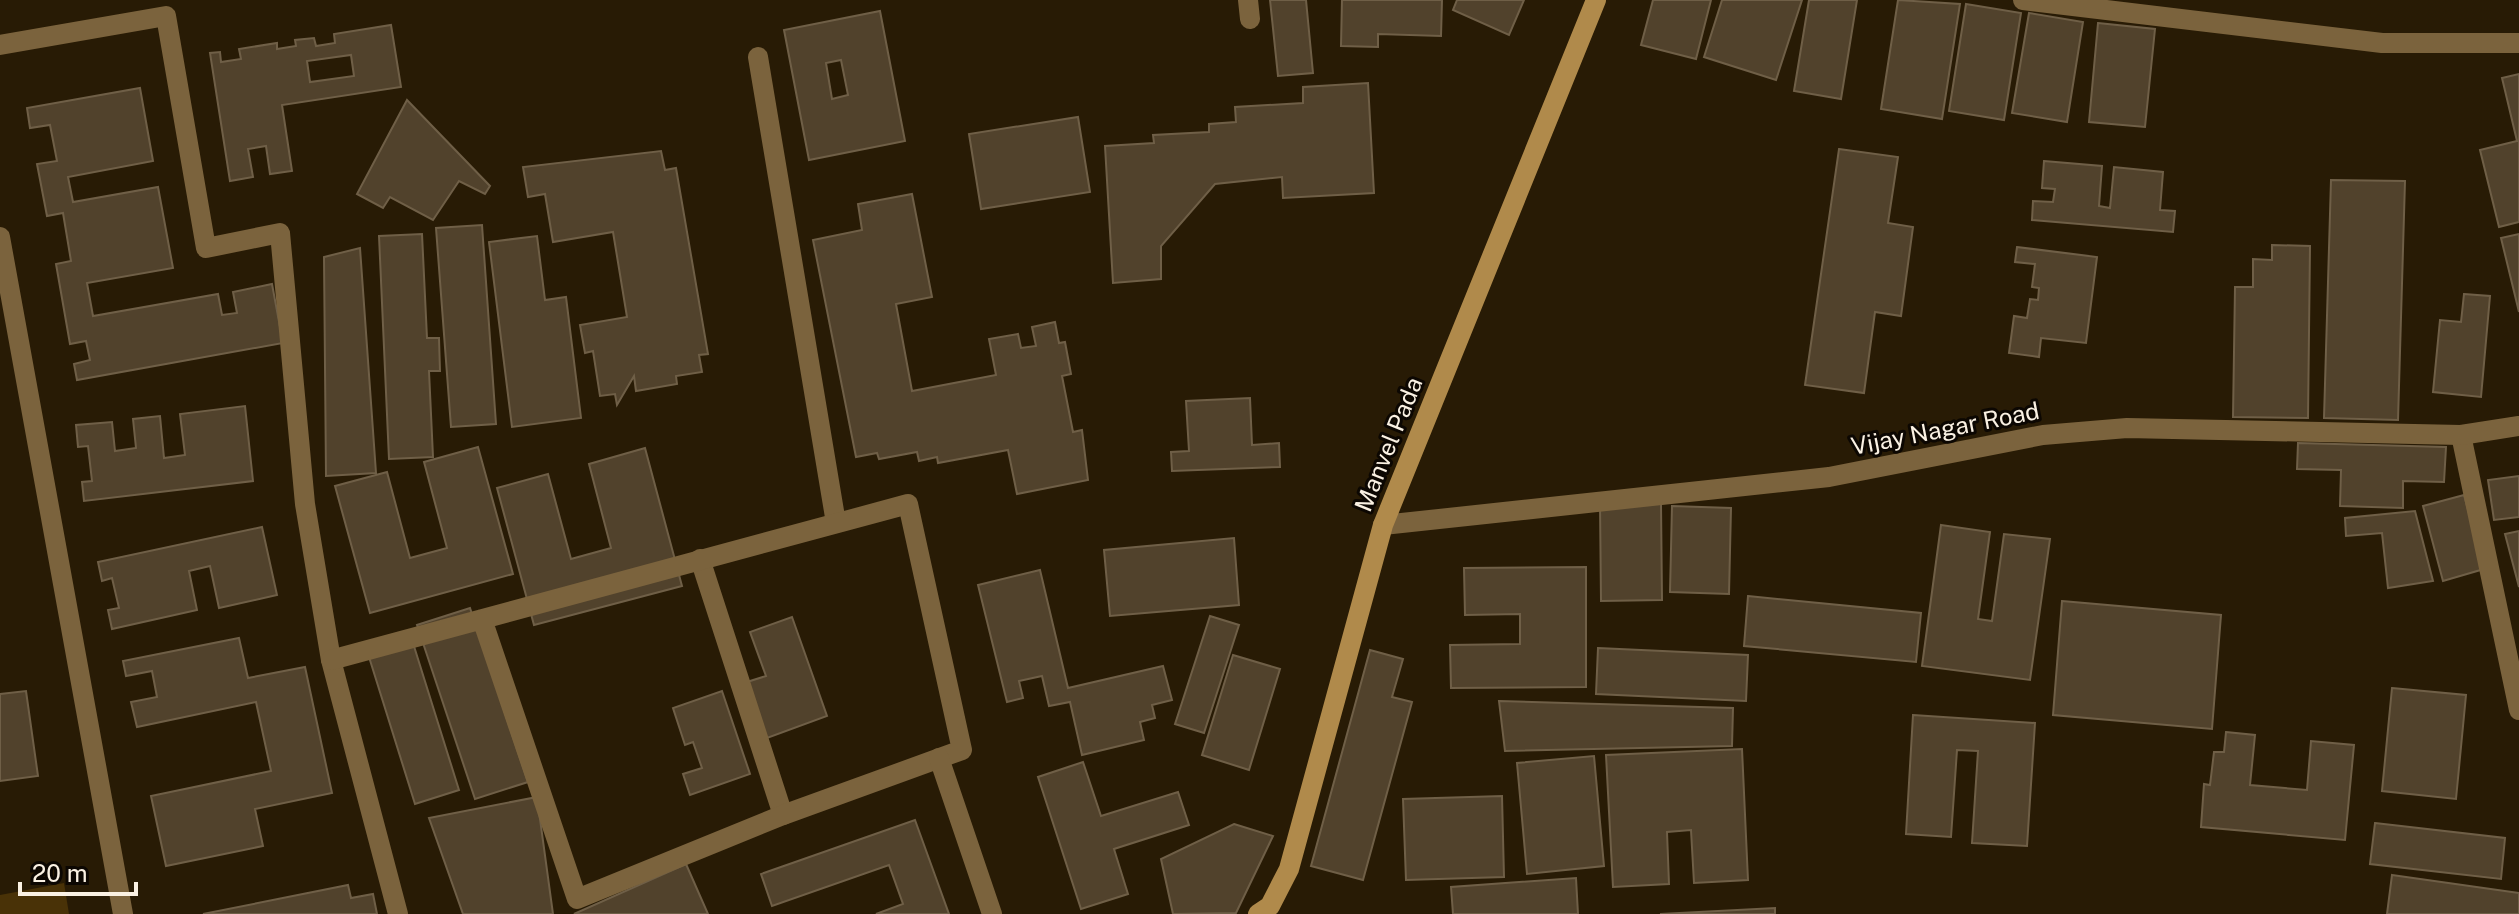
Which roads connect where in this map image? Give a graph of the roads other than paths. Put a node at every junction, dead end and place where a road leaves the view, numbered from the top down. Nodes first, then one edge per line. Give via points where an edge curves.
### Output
1 (1596, 0) edge
2 (2023, 0) edge
3 (2519, 43) edge
4 (0, 45) edge
5 (758, 57) dead end
6 (0, 237) edge
7 (2519, 426) edge
8 (2461, 435) junction
9 (836, 523) junction
10 (1383, 525) junction
11 (700, 559) junction
12 (482, 619) junction
13 (331, 660) junction
14 (2519, 710) edge
15 (939, 758) junction
16 (783, 815) junction
17 (123, 914) edge
18 (398, 914) edge
19 (992, 914) edge
20 (1258, 914) edge

1 - 10 main road, Manvel Pada
2 - 3 street via 2382,43
4 - 13 street via 166,16 206,248 280,233 305,504
5 - 9 street
6 - 17 street
7 - 8 street, Vijay Nagar Road
8 - 10 street, Vijay Nagar Road via 2099,430 2043,435 1829,477
8 - 14 street
9 - 11 street
9 - 15 street via 908,504 962,750
10 - 20 main road, Manvel Pada via 1289,869 1270,906
11 - 12 street
11 - 16 street
12 - 13 street
12 - 16 street via 577,899
13 - 18 street
15 - 16 street
15 - 19 street

